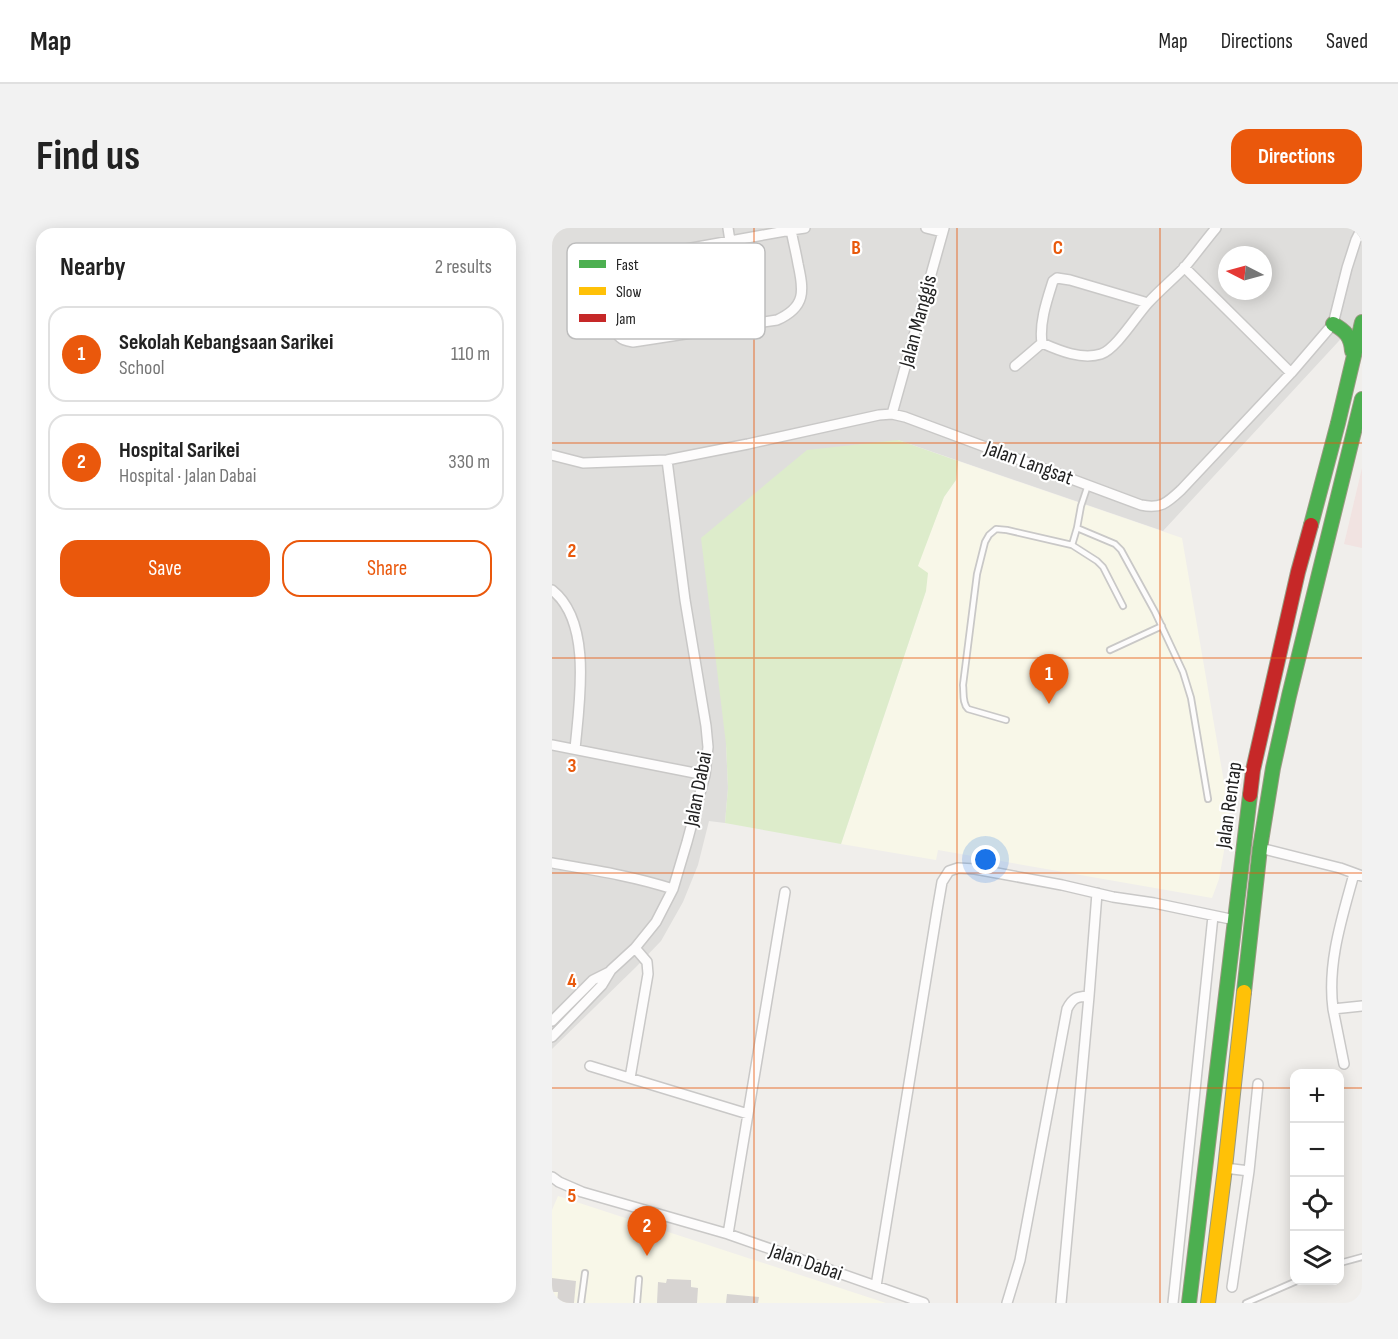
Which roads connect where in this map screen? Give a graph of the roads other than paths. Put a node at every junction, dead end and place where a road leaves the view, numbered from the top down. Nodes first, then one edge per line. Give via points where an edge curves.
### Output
1 (728, 228) edge
2 (805, 228) edge
3 (926, 228) edge
4 (1216, 228) edge
5 (1362, 228) edge
6 (791, 230) junction
7 (943, 230) edge
8 (730, 241) junction
9 (719, 243) edge
10 (1184, 267) junction
11 (1148, 303) junction
12 (765, 322) edge
13 (1362, 322) edge
14 (1333, 324) junction
15 (622, 339) edge
16 (653, 339) edge
17 (1042, 343) junction
18 (1353, 359) junction
19 (1015, 366) dead end
20 (1291, 373) junction
21 (1362, 399) edge
22 (892, 414) junction
23 (1359, 424) edge
24 (552, 455) edge
25 (668, 460) junction
26 (1088, 485) junction
27 (1077, 528) junction
28 (1072, 545) junction
29 (552, 590) edge
30 (1123, 606) dead end
31 (1162, 626) junction
32 (1110, 650) dead end
33 (1006, 720) dead end
34 (552, 745) edge
35 (574, 749) junction
36 (705, 775) junction
37 (1208, 799) dead end
38 (1260, 848) junction
39 (552, 863) edge
40 (1358, 875) edge
41 (673, 889) junction
42 (785, 892) dead end
43 (1097, 893) junction
44 (1213, 916) junction
45 (1235, 920) junction
46 (635, 948) junction
47 (611, 970) junction
48 (1089, 996) junction
49 (1362, 1006) edge
50 (1333, 1009) junction
51 (552, 1021) edge
52 (552, 1037) edge
53 (1344, 1064) dead end
54 (590, 1066) dead end
55 (630, 1078) junction
56 (1258, 1084) dead end
57 (748, 1114) junction
58 (1225, 1168) junction
59 (1249, 1171) junction
60 (552, 1177) edge
61 (728, 1234) junction
62 (1362, 1257) edge
63 (1344, 1262) edge
64 (585, 1273) dead end
65 (639, 1278) dead end
66 (1290, 1285) edge
67 (876, 1286) junction
68 (1232, 1287) dead end
69 (581, 1303) edge
70 (637, 1303) edge
71 (924, 1303) edge
72 (1007, 1303) edge
73 (1061, 1303) edge
74 (1173, 1303) edge
75 (1189, 1303) edge
76 (1208, 1303) edge
77 (1246, 1303) edge

1 - 8 street
2 - 6 street
3 - 7 street
4 - 10 street
5 - 14 street, Jalan Langsat
6 - 8 street
6 - 12 street via 802,294 799,304 788,315
7 - 22 street, Jalan Manggis
8 - 9 street
10 - 11 street
10 - 20 street
11 - 17 street via 1107,351 1075,355
11 - 17 street via 1057,278 1043,319
13 - 18 main road, Jalan Rentap
14 - 18 main road via 1352,340
14 - 20 street, Jalan Langsat
15 - 16 street
17 - 19 street
18 - 45 main road, Jalan Rentap via 1298,572 1253,770
20 - 26 street, Jalan Langsat via 1181,490 1160,506 1141,505
21 - 23 main road, Jalan Rentap
22 - 25 street, Jalan Langsat
22 - 26 street, Jalan Langsat
23 - 38 main road, Jalan Rentap via 1289,696
24 - 25 street, Jalan Langsat via 583,462
25 - 36 street, Jalan Dabai via 706,726
26 - 27 lane
27 - 28 lane
27 - 31 lane via 1121,550
28 - 30 lane via 1103,567
28 - 33 lane via 1007,530 996,530 985,542 977,574 964,700 968,709
29 - 35 street via 574,621 579,649 581,676
31 - 32 lane
31 - 37 lane via 1191,698
34 - 35 street
35 - 36 street
36 - 41 street, Jalan Dabai
38 - 40 street
38 - 58 main road, Jalan Rentap
39 - 41 street via 643,879
40 - 50 street via 1335,946
41 - 46 street, Jalan Dabai via 656,922
42 - 57 street
43 - 44 street
43 - 48 street
43 - 67 street via 975,869 958,868 945,876
44 - 45 street
44 - 74 street
45 - 75 main road, Jalan Rentap
46 - 47 street, Jalan Dabai
46 - 55 street via 647,962 648,974
47 - 51 street via 594,980
47 - 52 street, Jalan Dabai via 602,985
48 - 72 street via 1075,998 1067,1009 1020,1260
48 - 73 street
49 - 50 street
50 - 53 street
54 - 55 street
55 - 57 street
56 - 59 street
57 - 61 street
58 - 59 street
58 - 76 main road, Jalan Rentap
59 - 68 street
60 - 61 street, Jalan Dabai via 582,1192
61 - 67 street, Jalan Dabai
62 - 63 lane
64 - 69 lane
65 - 70 lane
66 - 77 lane
67 - 71 street, Jalan Dabai

